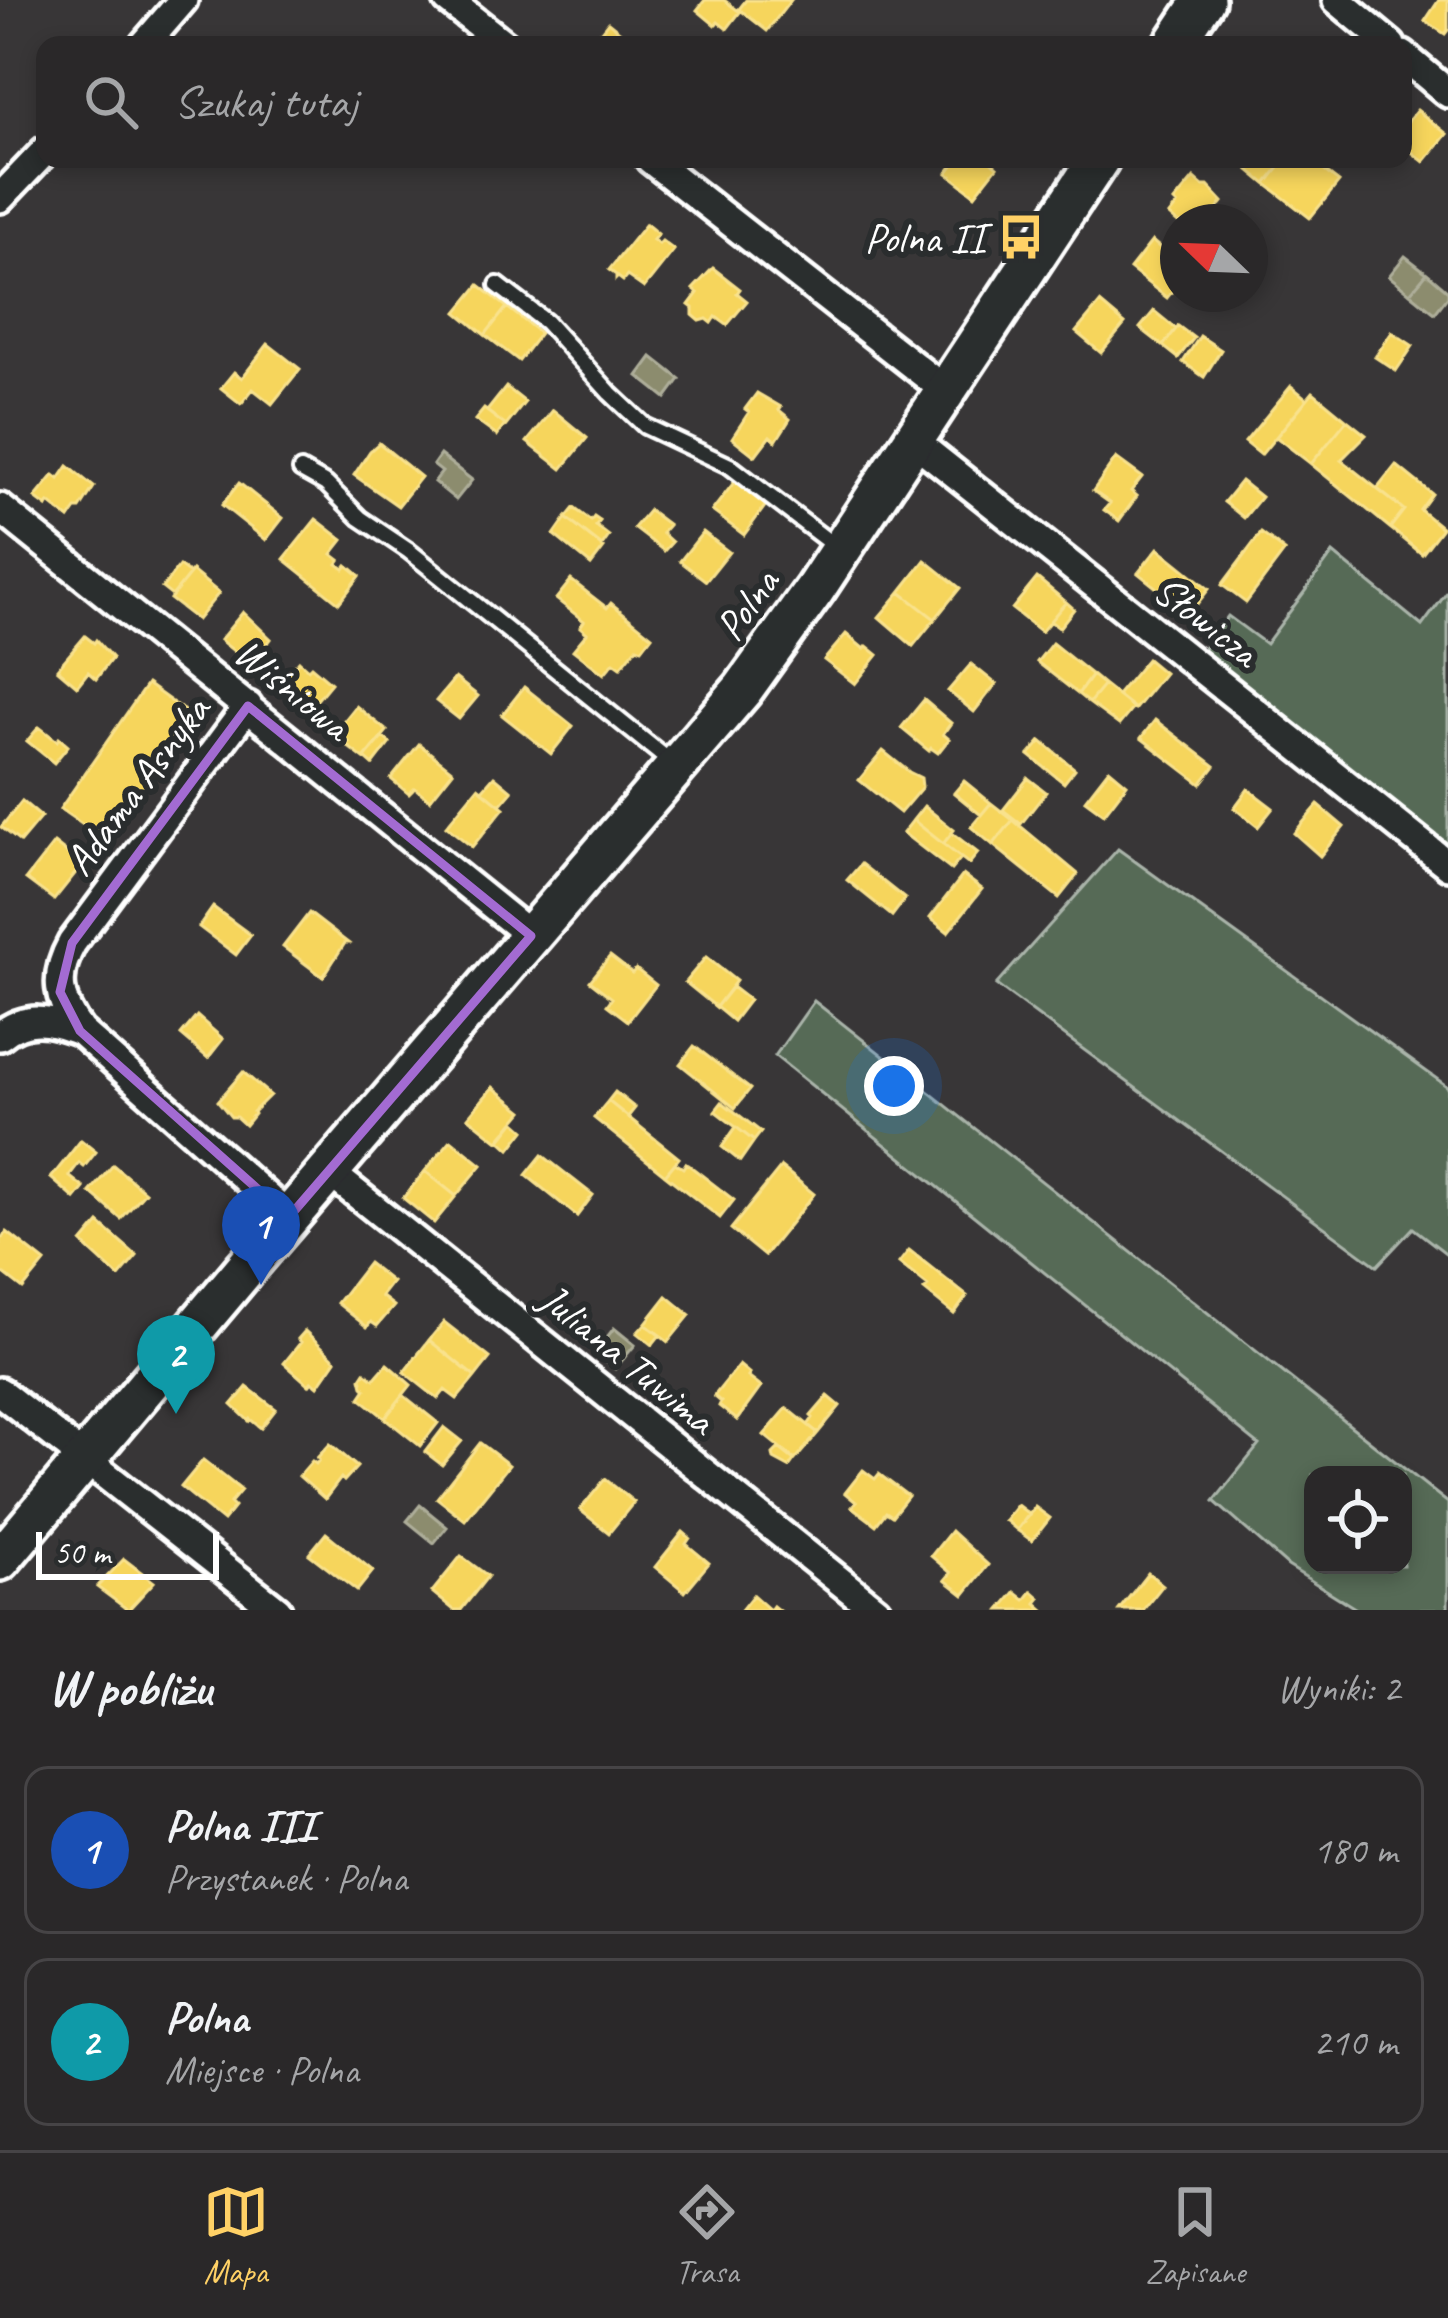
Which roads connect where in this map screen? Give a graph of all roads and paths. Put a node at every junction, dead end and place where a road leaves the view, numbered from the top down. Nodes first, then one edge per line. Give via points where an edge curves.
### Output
1 (183, 0) edge
2 (448, 0) edge
3 (1204, 0) edge
4 (1337, 0) edge
5 (152, 36) edge
6 (494, 36) edge
7 (1180, 36) edge
8 (1379, 36) edge
9 (1412, 63) edge
10 (1448, 93) edge
11 (36, 160) edge
12 (661, 168) edge
13 (1093, 168) edge
14 (0, 198) edge
15 (498, 285) dead end
16 (946, 391) junction
17 (914, 441) junction
18 (301, 470) dead end
19 (0, 508) edge
20 (841, 551) junction
21 (248, 706) junction
22 (677, 767) junction
23 (1448, 865) edge
24 (531, 936) junction
25 (80, 1031) junction
26 (0, 1036) edge
27 (328, 1171) junction
28 (290, 1217) junction
29 (0, 1392) edge
30 (86, 1458) junction
31 (0, 1560) edge
32 (277, 1610) edge
33 (876, 1610) edge

1 - 5 street
2 - 6 street
3 - 7 street
4 - 8 street
9 - 10 street
11 - 14 street
12 - 16 street
13 - 16 street, Polna
15 - 20 lane via 547,322 645,426 730,466
16 - 17 street, Polna
17 - 20 street, Polna
17 - 23 street, Słowicza
18 - 22 lane
19 - 21 street, Wiśniowa
20 - 22 street, Polna
21 - 24 street, Wiśniowa
21 - 25 street, Adama Asnyka via 67,952 62,1002
22 - 24 street, Polna
24 - 27 street, Polna
25 - 26 street via 33,1020
25 - 28 street
27 - 28 street, Polna
27 - 33 street, Juliana Tuwima
28 - 30 street, Polna
29 - 30 street
30 - 31 street, Polna
30 - 32 street

